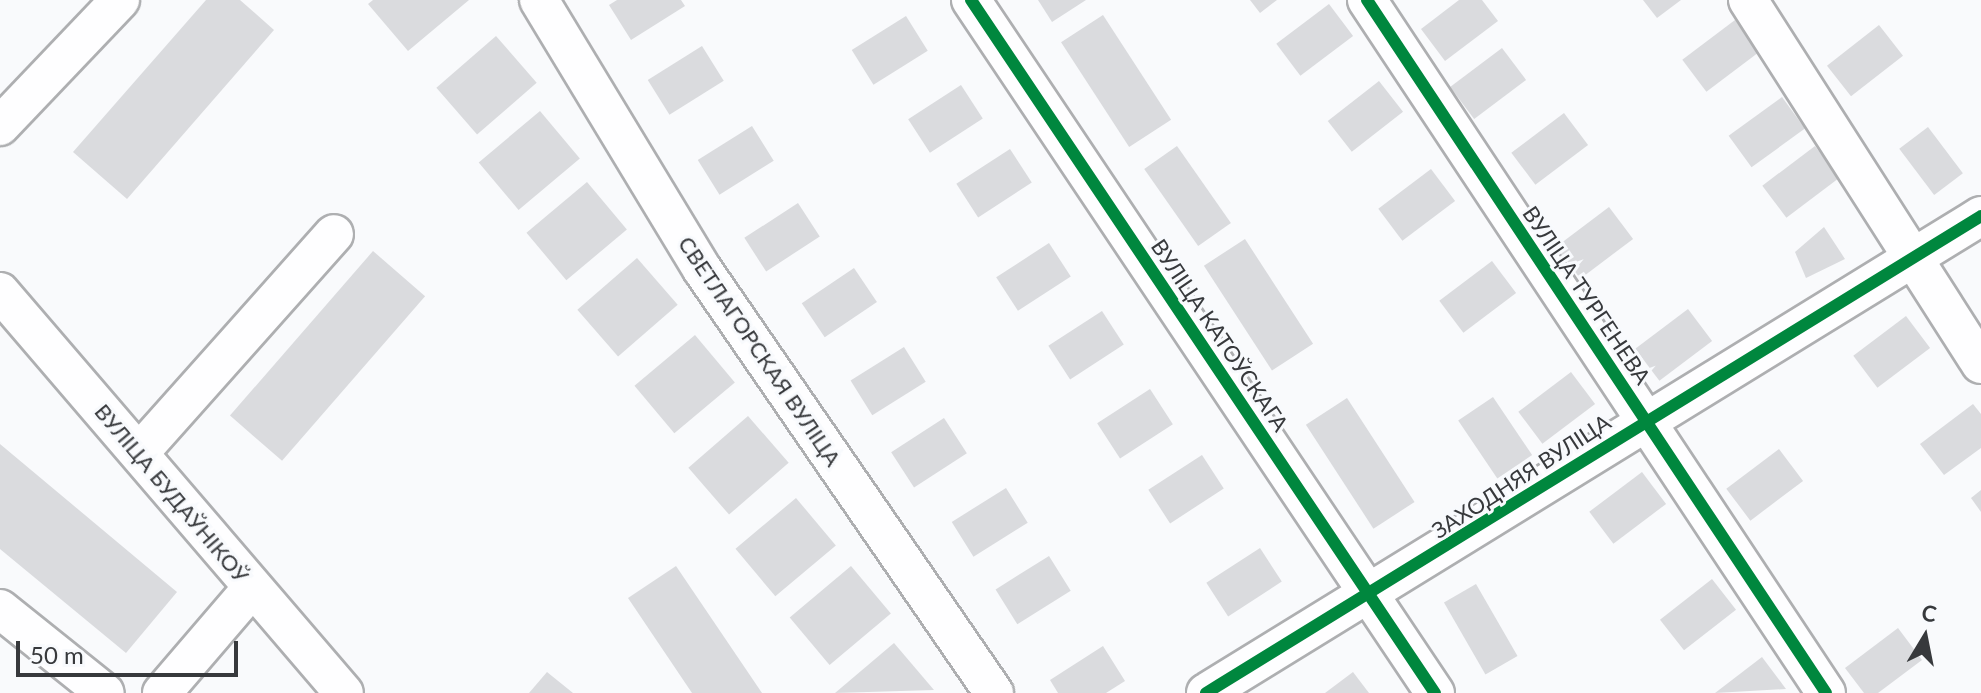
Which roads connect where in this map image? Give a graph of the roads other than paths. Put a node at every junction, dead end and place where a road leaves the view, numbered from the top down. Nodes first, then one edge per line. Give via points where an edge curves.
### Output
1 (120, 0) edge
2 (539, 0) edge
3 (971, 0) edge
4 (1367, 0) edge
5 (1748, 0) edge
6 (0, 126) edge
7 (1981, 216) edge
8 (334, 234) dead end
9 (1912, 262) junction
10 (0, 292) edge
11 (1981, 364) edge
12 (1645, 419) junction
13 (139, 453) junction
14 (252, 588) junction
15 (1371, 596) junction
16 (0, 609) edge
17 (105, 693) edge
18 (162, 693) edge
19 (344, 693) edge
20 (994, 693) edge
21 (1206, 693) edge
22 (1435, 693) edge
23 (1826, 693) edge

1 - 6 street
2 - 20 street, СВЕТЛАГОРСКАЯ ВУЛІЦА via 702,269
3 - 15 street, ВУЛІЦА КАТОЎСКАГА
4 - 12 street, ВУЛІЦА ТУРГЕНЕВА
5 - 9 street
7 - 9 street, ЗАХОДНЯЯ ВУЛІЦА
8 - 13 street
9 - 11 street
9 - 12 street, ЗАХОДНЯЯ ВУЛІЦА
10 - 13 street, ВУЛІЦА БУДАЎНІКОЎ
12 - 15 street, ЗАХОДНЯЯ ВУЛІЦА
12 - 23 street, ВУЛІЦА ТУРГЕНЕВА
13 - 14 street, ВУЛІЦА БУДАЎНІКОЎ
14 - 18 street
14 - 19 street, ВУЛІЦА БУДАЎНІКОЎ
15 - 21 street, ЗАХОДНЯЯ ВУЛІЦА
15 - 22 street, ВУЛІЦА КАТОЎСКАГА
16 - 17 street

